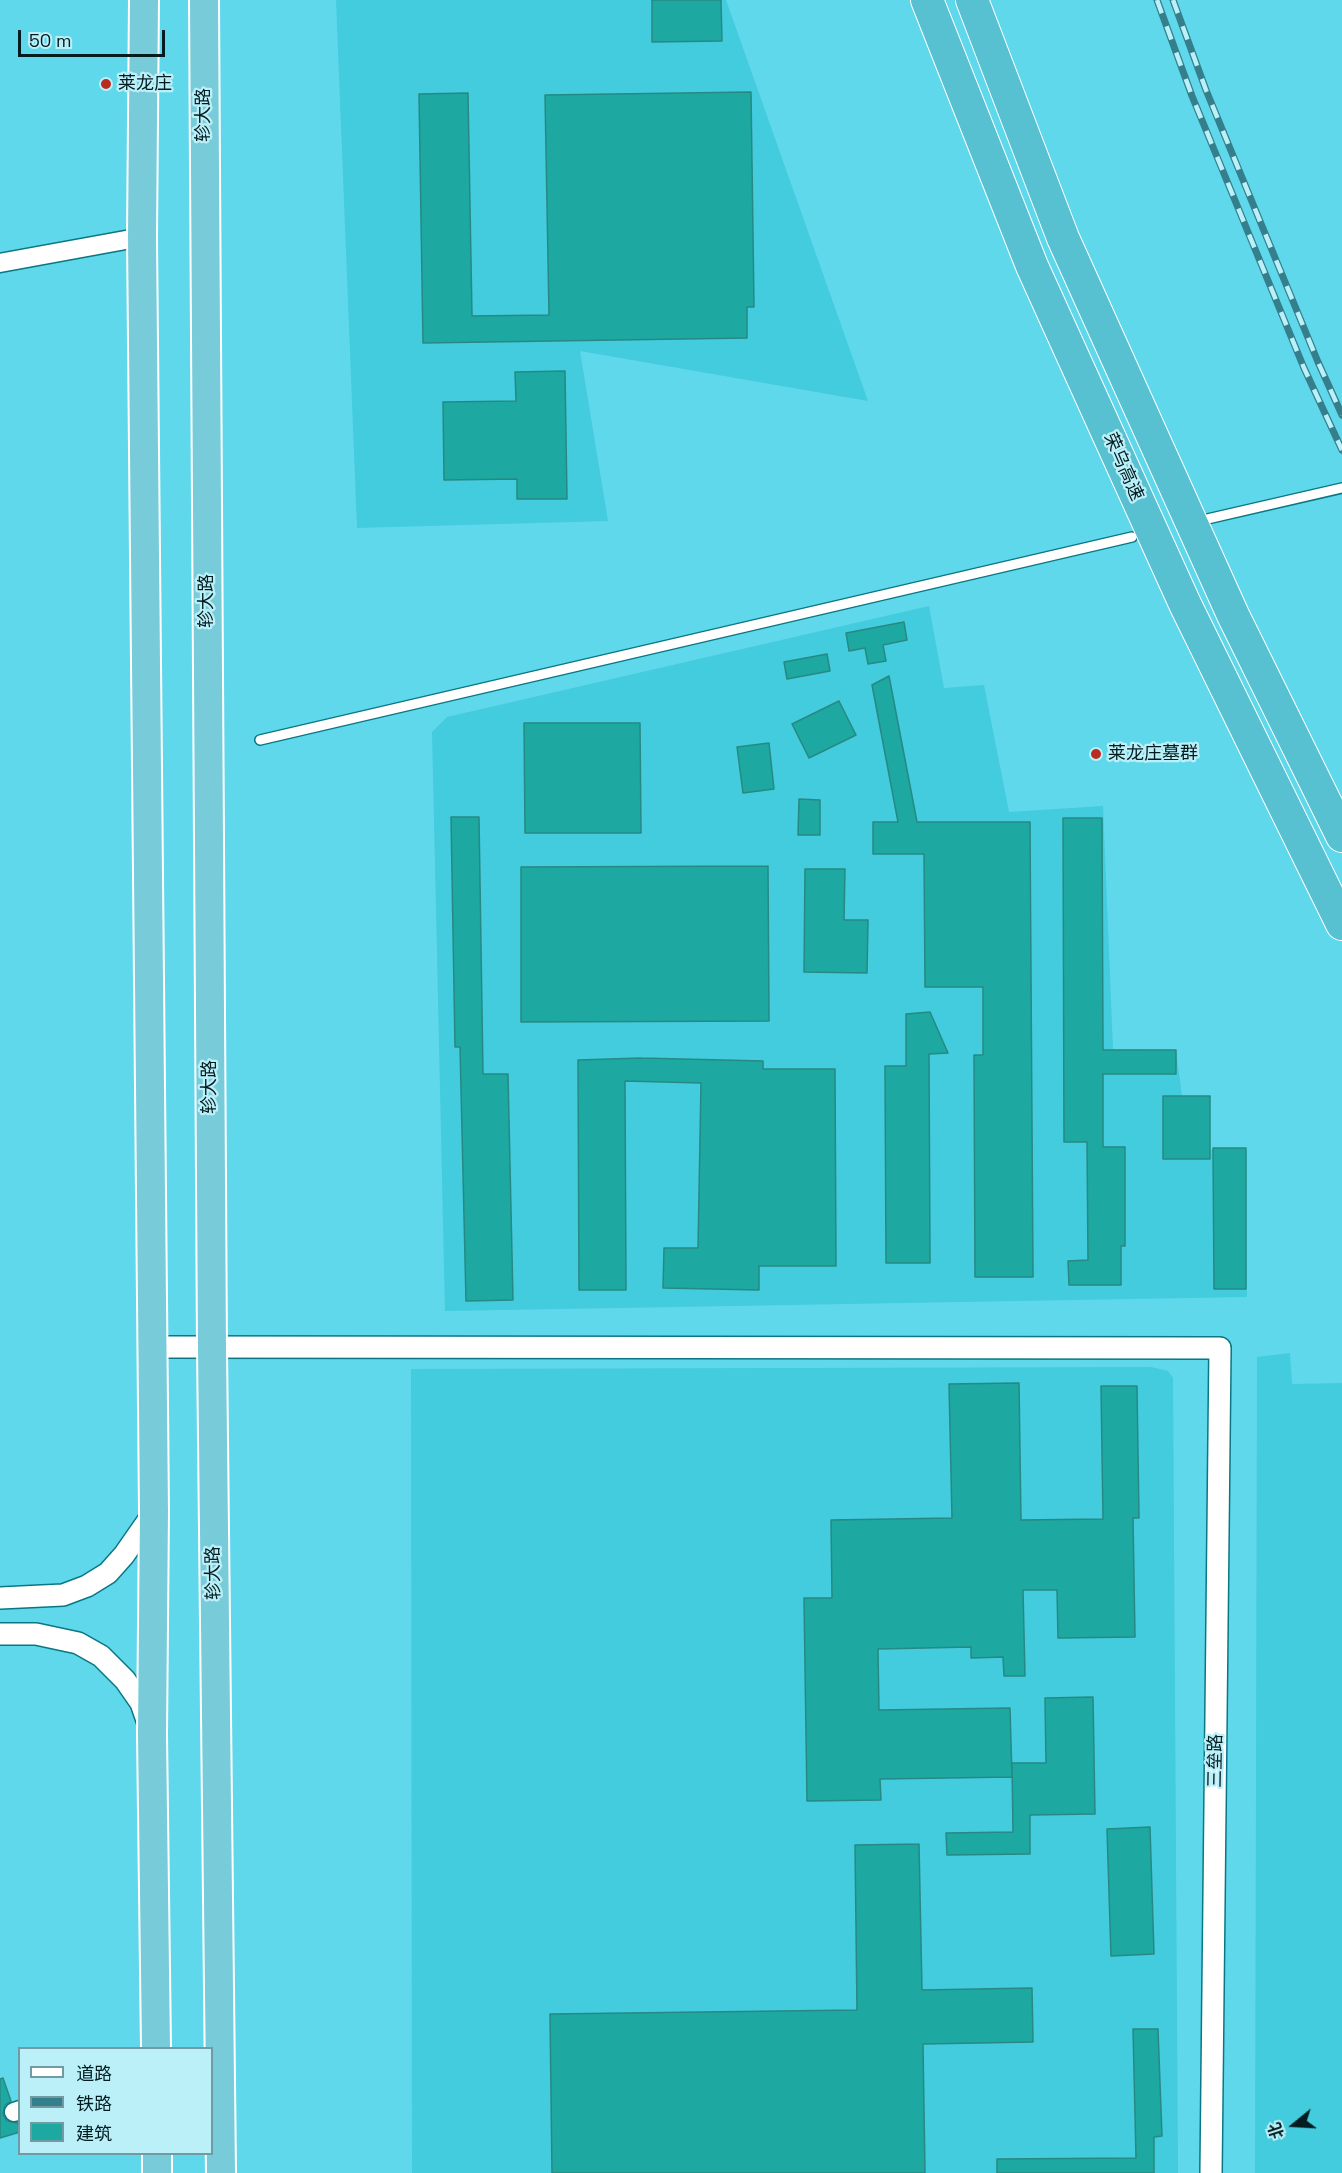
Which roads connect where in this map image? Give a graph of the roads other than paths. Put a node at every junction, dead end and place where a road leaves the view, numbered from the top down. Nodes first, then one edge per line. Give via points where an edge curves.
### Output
1 (144, 0) edge
2 (204, 0) edge
3 (927, 0) edge
4 (972, 0) edge
5 (142, 237) junction
6 (0, 263) edge
7 (1342, 488) edge
8 (1203, 520) dead end
9 (1132, 537) dead end
10 (260, 741) dead end
11 (1342, 836) edge
12 (1342, 924) edge
13 (152, 1347) junction
14 (212, 1347) junction
15 (154, 1512) junction
16 (0, 1598) edge
17 (0, 1634) edge
18 (152, 1734) junction
19 (156, 2047) edge
20 (157, 2155) edge
21 (157, 2173) edge
22 (221, 2173) edge
23 (1211, 2173) edge

1 - 5 highway
2 - 14 highway, 轸大路
3 - 12 highway, 荣乌高速 via 1037,277 1185,604
4 - 11 highway via 1064,238 1233,615
5 - 6 street
5 - 13 highway
7 - 8 lane
9 - 10 lane
13 - 14 street
13 - 15 highway
14 - 22 highway, 轸大路
14 - 23 street, 三垒路 via 1220,1348
15 - 16 street via 108,1573 87,1586 63,1595
15 - 18 highway
17 - 18 street via 36,1634 78,1643 101,1656 126,1680 141,1703
18 - 19 highway
20 - 21 highway

